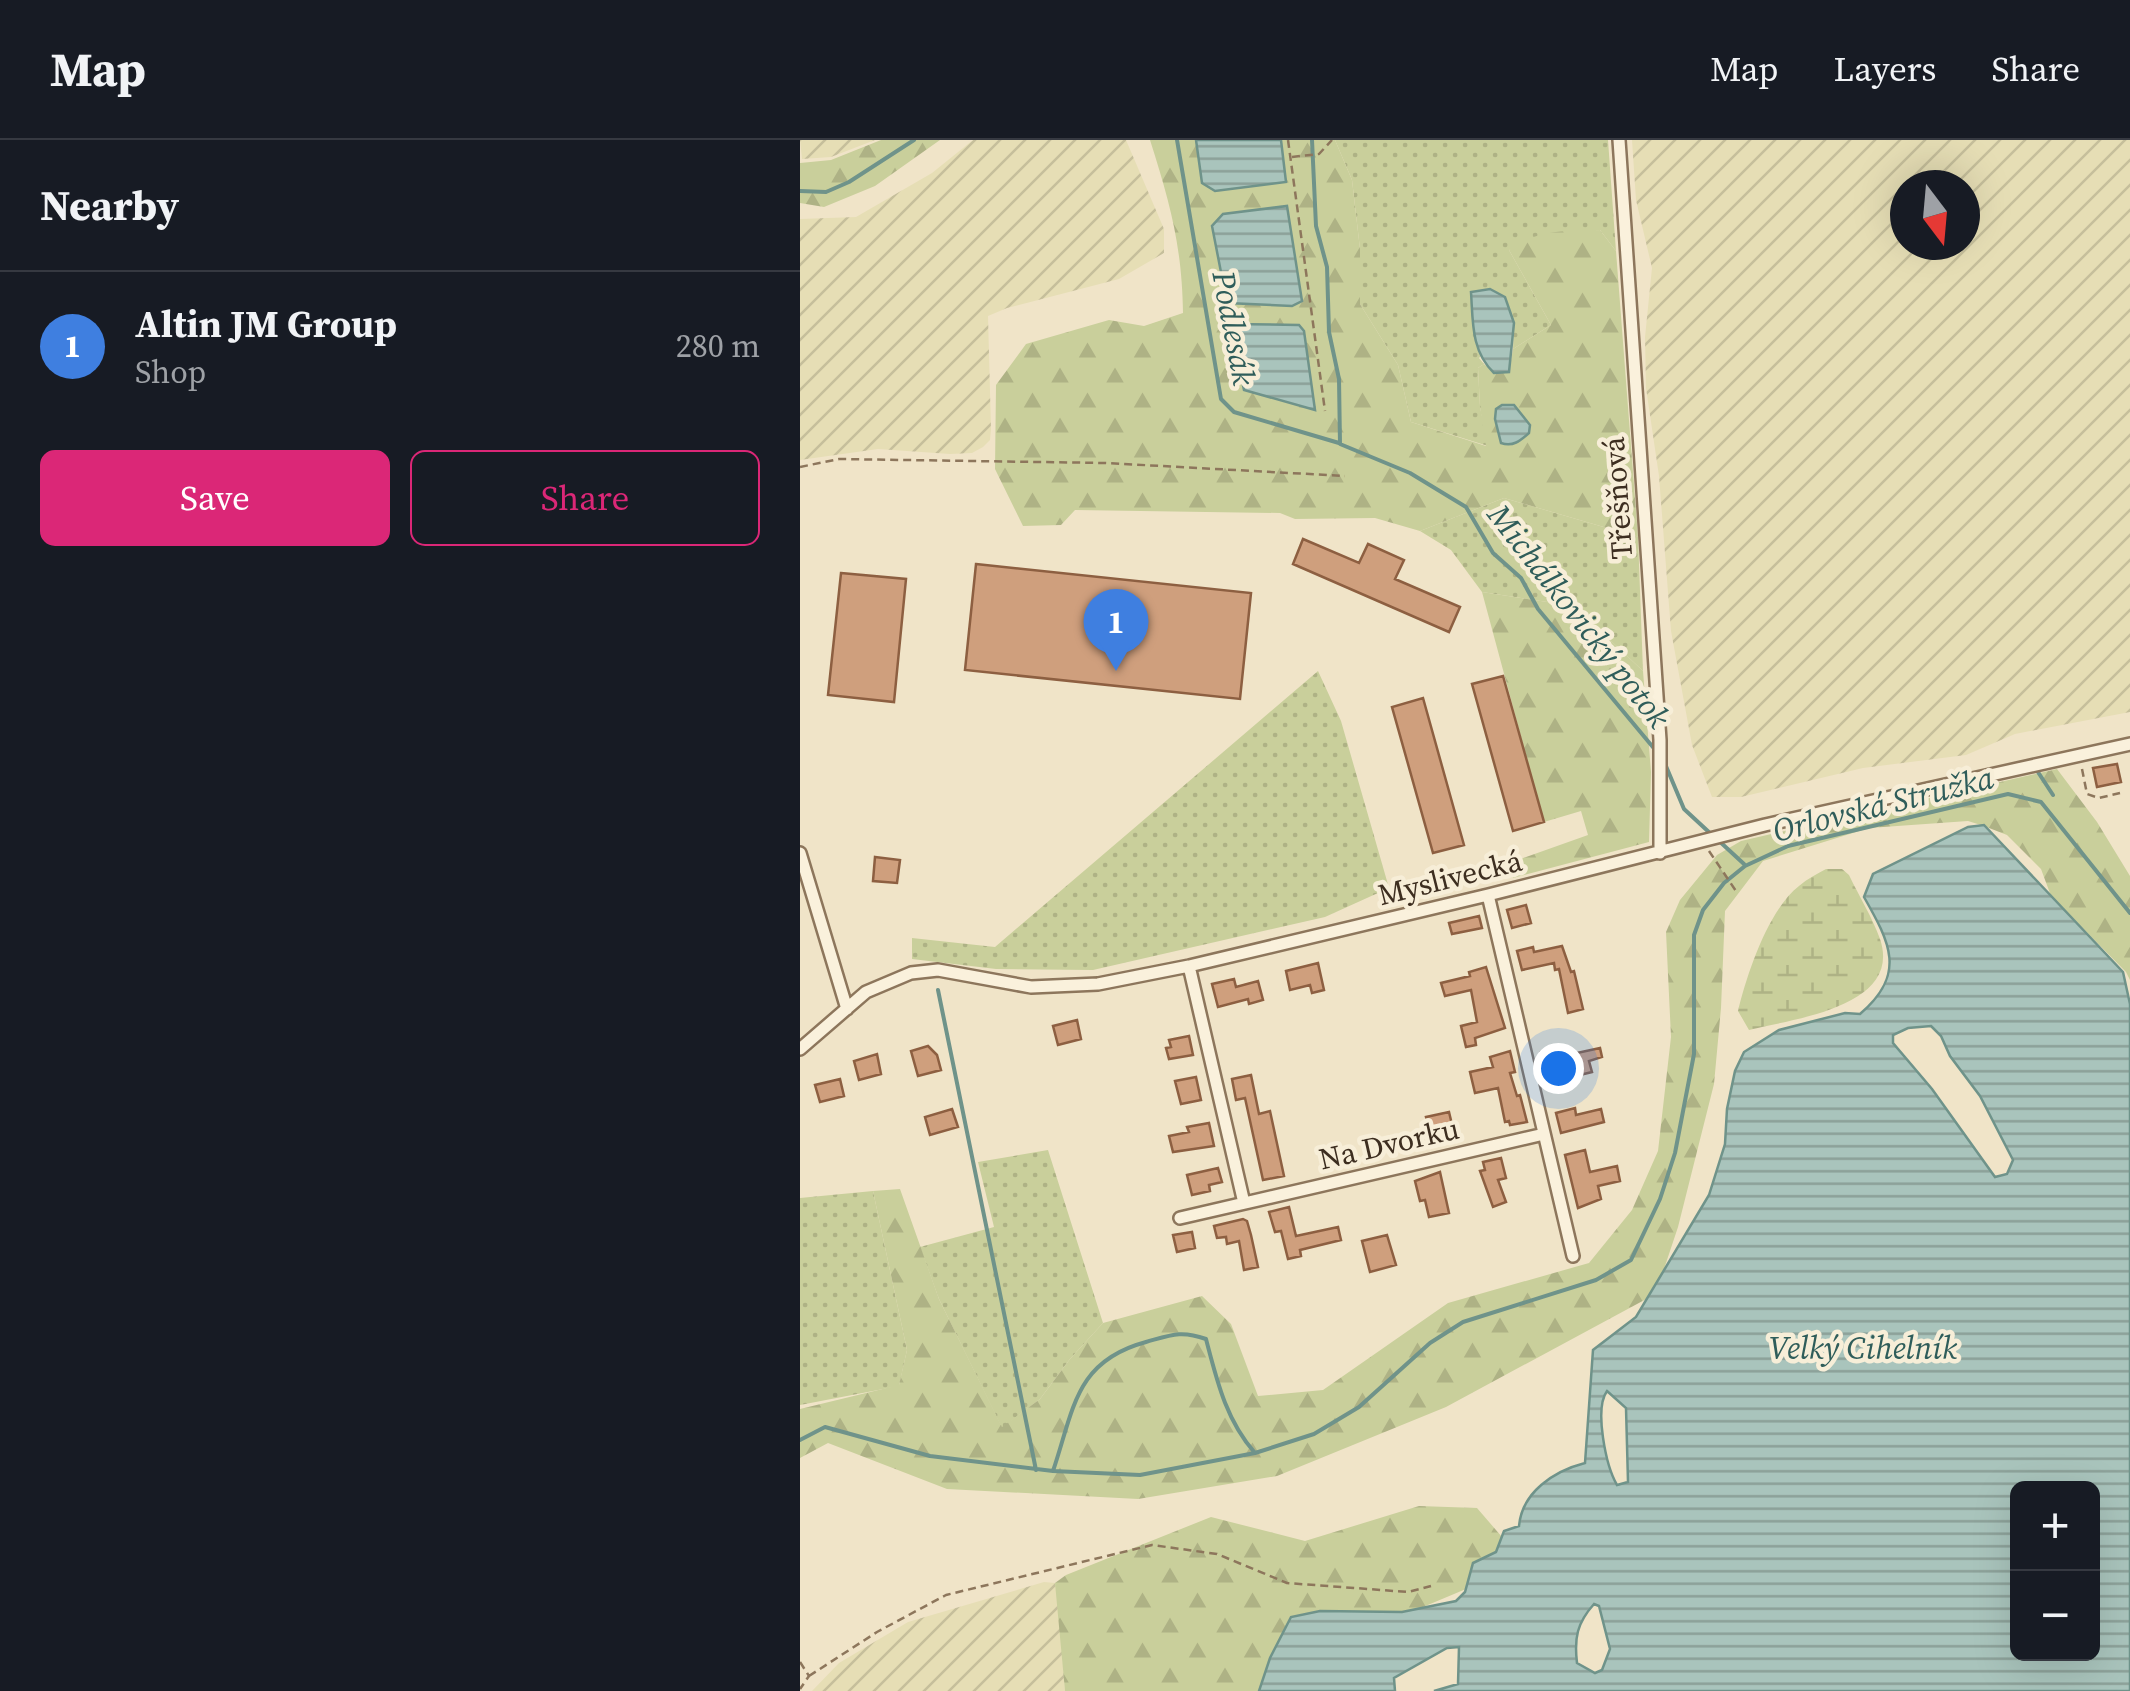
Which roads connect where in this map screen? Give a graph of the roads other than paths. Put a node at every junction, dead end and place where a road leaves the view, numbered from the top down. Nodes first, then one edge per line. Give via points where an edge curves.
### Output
1 (1619, 140) edge
2 (2130, 744) edge
3 (800, 853) edge
4 (1660, 853) junction
5 (1488, 896) junction
6 (1188, 966) junction
7 (847, 1010) junction
8 (800, 1049) edge
9 (1544, 1134) junction
10 (1244, 1204) junction
11 (1180, 1218) dead end
12 (1573, 1256) dead end

1 - 4 street, Třešňová via 1660,740
2 - 4 street, Myslivecká
3 - 7 street
4 - 5 street, Myslivecká
5 - 6 street, Myslivecká
5 - 9 street
6 - 7 street, Myslivecká via 1098,984 1031,986 938,970 911,973 866,992
6 - 10 street
7 - 8 street, Myslivecká
9 - 10 street, Na Dvorku
9 - 12 street
10 - 11 street, Na Dvorku

